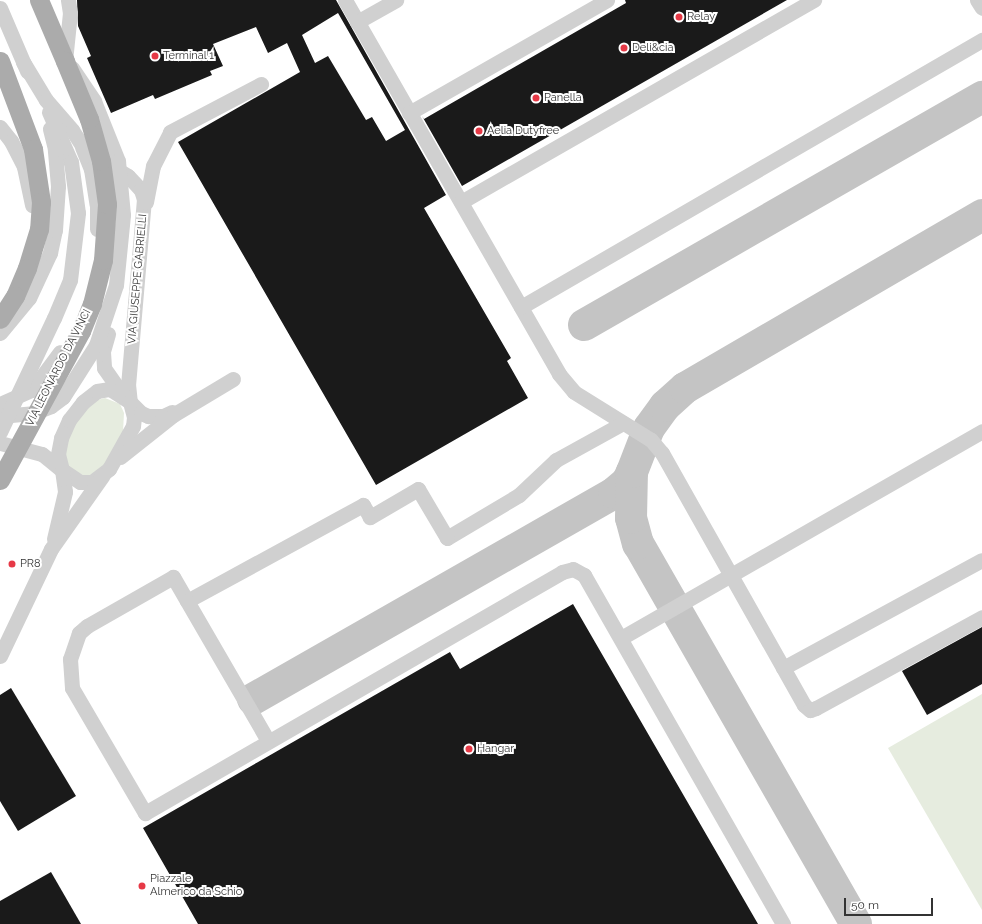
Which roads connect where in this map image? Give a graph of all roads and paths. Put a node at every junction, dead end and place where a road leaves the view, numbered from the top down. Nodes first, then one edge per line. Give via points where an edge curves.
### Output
1 (39, 0) edge
2 (68, 0) edge
3 (345, 0) edge
4 (395, 0) edge
5 (607, 0) edge
6 (814, 0) edge
7 (977, 0) edge
8 (0, 8) edge
9 (982, 8) edge
10 (357, 22) junction
11 (982, 40) edge
12 (0, 61) edge
13 (23, 62) junction
14 (65, 62) junction
15 (4, 76) edge
16 (260, 84) dead end
17 (34, 87) junction
18 (410, 113) junction
19 (0, 127) edge
20 (81, 146) junction
21 (461, 202) junction
22 (145, 209) junction
23 (15, 296) junction
24 (521, 307) junction
25 (0, 319) edge
26 (0, 333) edge
27 (104, 336) junction
28 (234, 379) dead end
29 (127, 399) junction
30 (200, 399) junction
31 (0, 404) edge
32 (0, 416) edge
33 (623, 423) junction
34 (982, 431) edge
35 (0, 432) edge
36 (0, 443) edge
37 (113, 462) junction
38 (62, 470) junction
39 (103, 475) junction
40 (0, 480) edge
41 (51, 550) junction
42 (982, 560) edge
43 (731, 574) junction
44 (187, 601) junction
45 (982, 617) edge
46 (621, 638) junction
47 (0, 656) edge
48 (783, 668) junction
49 (268, 741) junction
50 (783, 924) edge

1 - 14 main road, VIA LEONARDO DA VINCI
2 - 14 street via 70,13
3 - 10 street
4 - 10 street
5 - 18 street
6 - 21 street
7 - 9 street
8 - 13 street
10 - 18 street
11 - 24 street
12 - 15 main road
13 - 17 street
13 - 20 street, VIA GIUSEPPE GABRIELLI via 46,100 72,130
14 - 27 street, bridge via 92,96 118,161 123,215 116,310
14 - 40 main road, VIA LEONARDO DA VINCI, bridge via 89,119 101,161 107,204 103,260 92,304 81,331
15 - 23 main road via 33,149 41,202 37,238
16 - 22 street via 170,132 153,166
17 - 26 street via 55,149 58,186 55,230 50,253 37,285 19,312
17 - 35 street, bridge via 65,144 77,192 78,220 74,262 68,285 54,318
18 - 21 street
19 - 23 street via 11,141 24,167 31,200 26,262
20 - 22 street, VIA GIUSEPPE GABRIELLI via 128,176 141,190
20 - 31 street via 90,169 97,205 97,228 92,269 81,310 70,336 41,381 24,396
21 - 24 street
22 - 29 street, VIA GIUSEPPE GABRIELLI
23 - 25 main road
24 - 33 street via 566,384
27 - 29 street via 104,368
27 - 32 street via 75,382 59,401 33,413
28 - 30 street
29 - 30 street via 141,413 154,417 163,416
29 - 37 street via 134,417 133,426
29 - 38 street via 116,391 105,389 91,395 76,409 63,431 59,445
30 - 37 street via 173,415
33 - 43 street via 651,440 662,453
33 - 44 street via 556,460 519,495 447,538 418,489 370,517 363,505
34 - 43 street
36 - 38 street via 42,454
37 - 39 street
38 - 39 street via 80,482 92,482
38 - 41 street via 65,482 64,500
39 - 41 street
41 - 47 street
42 - 48 street
43 - 46 street
43 - 48 street
44 - 49 street
44 - 49 street via 173,577 86,626 79,633 72,650 69,675 72,688 145,813
45 - 48 street via 810,710 804,705
46 - 49 street via 584,575 573,569 562,572
46 - 50 street

